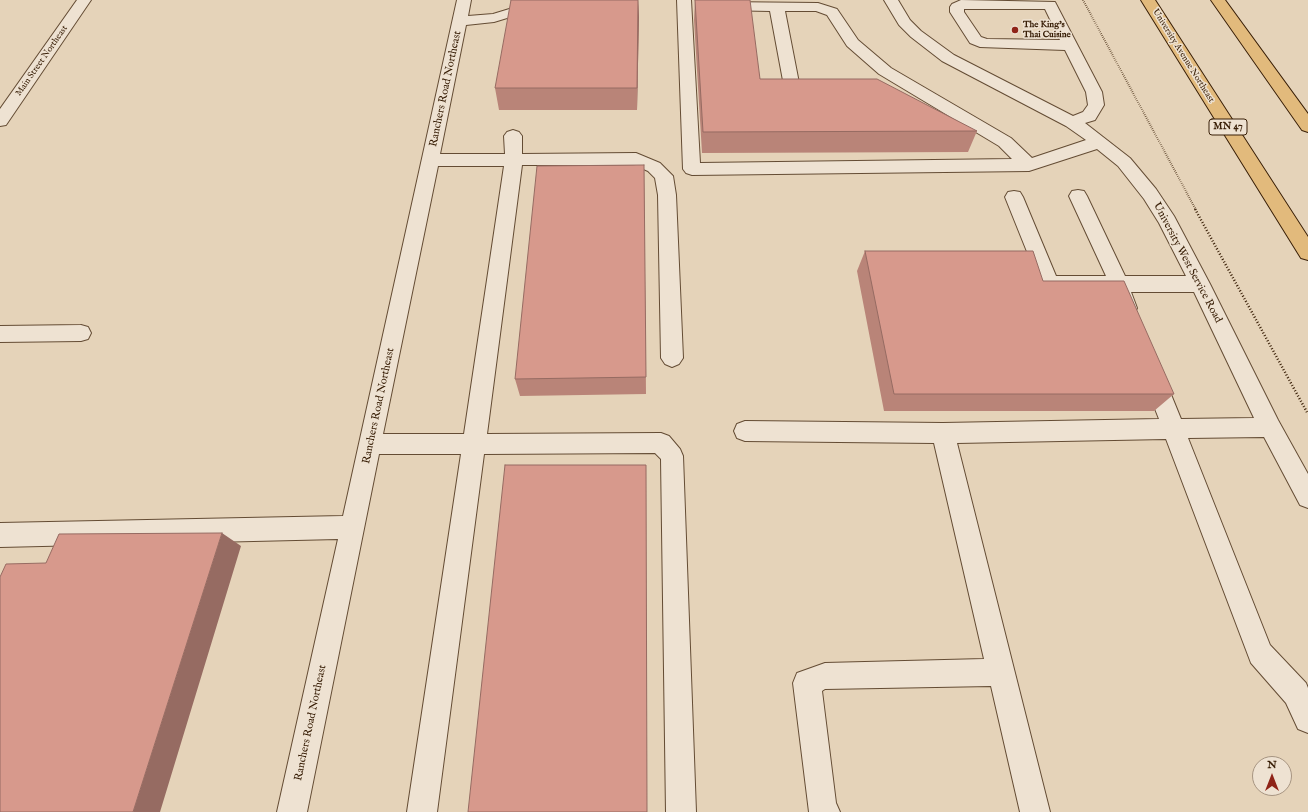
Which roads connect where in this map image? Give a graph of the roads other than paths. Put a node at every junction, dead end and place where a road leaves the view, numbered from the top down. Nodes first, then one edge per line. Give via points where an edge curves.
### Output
1 (84, 0) edge
2 (464, 0) edge
3 (891, 0) edge
4 (1218, 0) edge
5 (1004, 2) edge
6 (1147, 3) edge
7 (694, 4) edge
8 (551, 7) edge
9 (777, 7) junction
10 (460, 21) junction
11 (1070, 45) junction
12 (826, 89) edge
13 (0, 121) edge
14 (1072, 122) junction
15 (1308, 126) edge
16 (514, 136) dead end
17 (1100, 142) junction
18 (514, 159) junction
19 (431, 160) junction
20 (1029, 165) junction
21 (1078, 196) dead end
22 (1014, 197) dead end
23 (1308, 253) edge
24 (1119, 284) junction
25 (1200, 284) junction
26 (1135, 328) edge
27 (81, 333) dead end
28 (0, 334) edge
29 (1145, 356) edge
30 (672, 358) dead end
31 (1270, 427) junction
32 (1172, 429) junction
33 (745, 431) dead end
34 (943, 433) junction
35 (474, 443) junction
36 (371, 444) junction
37 (1308, 497) edge
38 (353, 528) junction
39 (0, 535) edge
40 (1001, 672) junction
41 (1308, 719) edge
42 (292, 812) edge
43 (422, 812) edge
44 (681, 812) edge
45 (824, 812) edge
46 (1035, 812) edge

1 - 13 street, Main Street Northeast
2 - 10 street, Ranchers Road Northeast
3 - 14 street, University West Service Road via 904,22 948,58
4 - 15 main road
5 - 11 street via 1050,5
5 - 11 street via 962,4 957,7 975,40 984,44
6 - 23 main road, University Avenue Northeast / MN 47
7 - 9 street
7 - 20 street via 692,169
8 - 10 street via 529,7 494,18
9 - 12 street via 792,86 803,90
9 - 20 street via 818,8 832,12 852,43 879,75 1005,142
10 - 19 street, Ranchers Road Northeast
11 - 14 street via 1094,92 1096,105 1089,116
14 - 17 street, University West Service Road
16 - 18 street
17 - 20 street
17 - 25 street, University West Service Road via 1124,162 1150,194
18 - 19 street
18 - 30 street via 636,159 654,167 664,176 667,195
18 - 35 street
19 - 36 street, Ranchers Road Northeast
21 - 24 street
22 - 24 street via 1049,284
24 - 25 street
24 - 26 street
25 - 31 street, University West Service Road
27 - 28 street
29 - 32 street
31 - 32 street
31 - 37 street, University West Service Road
32 - 34 street
32 - 41 street via 1260,654 1296,693
33 - 34 street
34 - 40 street
35 - 36 street
35 - 43 street
35 - 44 street via 661,443 672,456
36 - 38 street, Ranchers Road Northeast
38 - 39 street
38 - 42 street, Ranchers Road Northeast
40 - 45 street via 825,676 807,684
40 - 46 street

